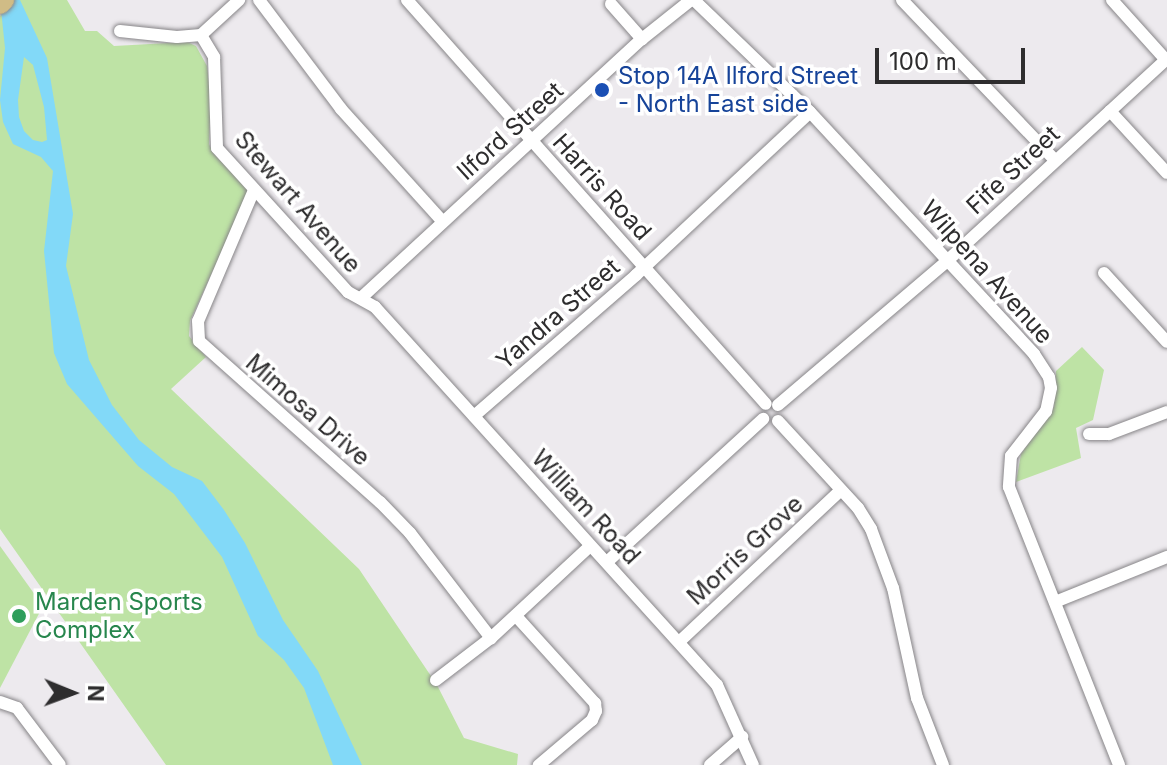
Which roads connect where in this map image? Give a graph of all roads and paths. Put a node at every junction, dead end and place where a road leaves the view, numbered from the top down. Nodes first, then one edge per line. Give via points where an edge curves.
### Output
1 (239, 0) edge
2 (259, 0) edge
3 (407, 0) edge
4 (693, 0) edge
5 (902, 0) edge
6 (1112, 0) edge
7 (611, 4) dead end
8 (120, 31) dead end
9 (201, 35) junction
10 (642, 39) junction
11 (1166, 60) edge
12 (1110, 111) junction
13 (810, 112) junction
14 (532, 142) junction
15 (1055, 160) junction
16 (1167, 173) edge
17 (254, 190) junction
18 (443, 222) junction
19 (947, 261) junction
20 (645, 268) junction
21 (1104, 273) dead end
22 (361, 298) junction
23 (1167, 342) edge
24 (772, 404) junction
25 (1167, 412) edge
26 (474, 416) junction
27 (763, 419) junction
28 (778, 421) junction
29 (1089, 434) dead end
30 (841, 490) junction
31 (589, 547) junction
32 (1167, 557) edge
33 (607, 562) junction
34 (1055, 602) junction
35 (516, 616) junction
36 (491, 638) junction
37 (679, 642) junction
38 (436, 680) dead end
39 (0, 702) edge
40 (742, 737) junction
41 (60, 765) edge
42 (539, 765) edge
43 (710, 765) edge
44 (753, 765) edge
45 (943, 765) edge
46 (1119, 765) edge

1 - 9 street
2 - 18 street via 341,109
3 - 14 street, Harris Road
4 - 10 street, Ilford Street
4 - 13 street, Wilpena Avenue
5 - 15 street
6 - 11 street
7 - 10 street
8 - 9 street
9 - 17 street, Stewart Avenue via 214,57 217,148
10 - 14 street, Ilford Street
11 - 12 street, Fife Street
12 - 15 street, Fife Street
12 - 16 street
13 - 19 street, Wilpena Avenue
13 - 20 street, Yandra Street
14 - 18 street, Ilford Street
14 - 20 street, Harris Road
15 - 19 street, Fife Street
17 - 22 street, Stewart Avenue via 348,292
17 - 36 street, Mimosa Drive via 198,321 199,341 380,502
18 - 22 street, Ilford Street
19 - 24 street, Fife Street
19 - 34 street, Wilpena Avenue via 1049,377 1046,411 1015,449 1008,477
20 - 24 street, Harris Road
20 - 26 street, Yandra Street
21 - 23 street
22 - 26 street, William Road
24 - 27 street via 761,409
24 - 28 street via 781,416
25 - 29 street via 1109,434
26 - 31 street, William Road
27 - 28 street
27 - 33 street
28 - 30 street
30 - 37 street, Morris Grove
30 - 45 street via 866,519 893,588 912,678
31 - 33 street, William Road
31 - 35 street
32 - 34 street
33 - 37 street, William Road
34 - 46 street, Wilpena Avenue
35 - 36 street
35 - 42 street via 595,703 592,720
36 - 38 street
37 - 40 street, William Road via 717,685
39 - 41 street via 17,708
40 - 43 street
40 - 44 street, William Road

